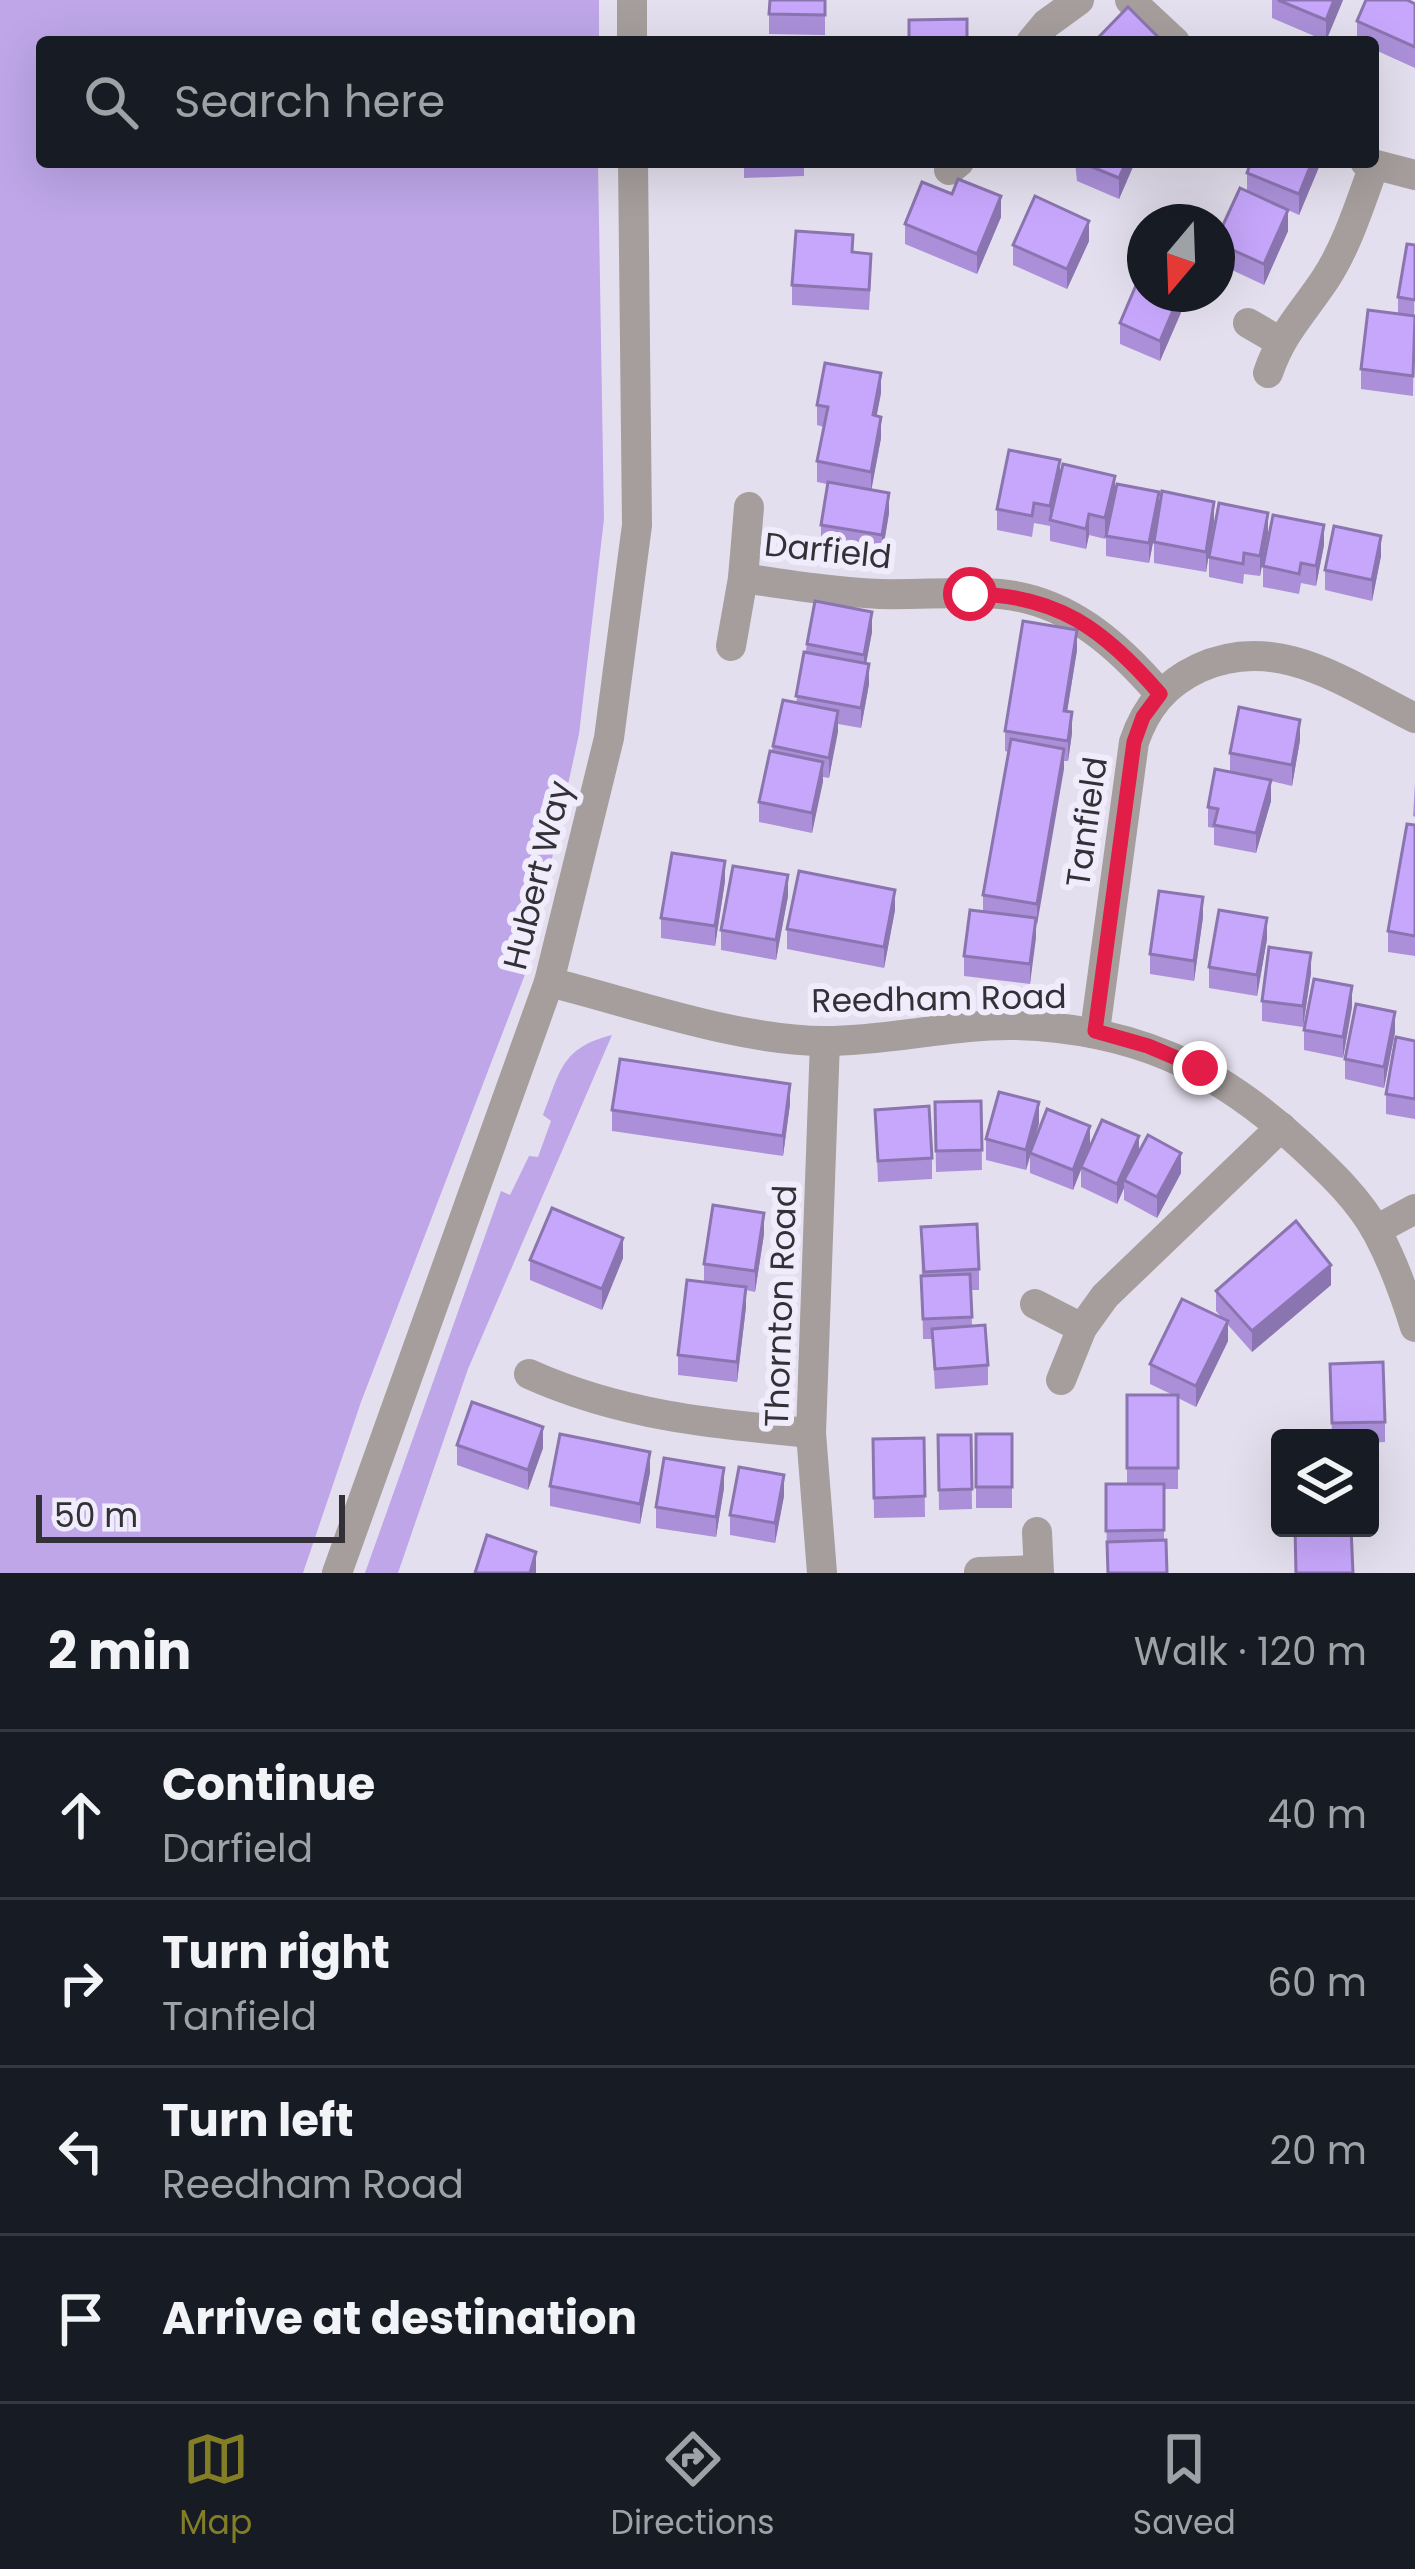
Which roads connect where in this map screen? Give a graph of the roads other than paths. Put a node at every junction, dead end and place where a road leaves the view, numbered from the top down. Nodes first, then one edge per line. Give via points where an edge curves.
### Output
1 (632, 0) edge
2 (1079, 0) edge
3 (1130, 0) edge
4 (632, 36) edge
5 (1035, 36) edge
6 (1169, 36) edge
7 (1379, 166) edge
8 (633, 168) edge
9 (1369, 168) edge
10 (1415, 176) edge
11 (1248, 323) dead end
12 (1279, 341) junction
13 (1268, 373) dead end
14 (749, 507) dead end
15 (743, 578) junction
16 (731, 646) dead end
17 (1160, 694) junction
18 (1415, 718) edge
19 (549, 982) junction
20 (1095, 1031) junction
21 (825, 1041) junction
22 (1281, 1127) junction
23 (1415, 1209) edge
24 (1376, 1230) junction
25 (1035, 1304) dead end
26 (1415, 1327) edge
27 (1082, 1328) junction
28 (529, 1374) dead end
29 (1061, 1380) dead end
30 (811, 1432) junction
31 (1037, 1532) dead end
32 (1038, 1571) edge
33 (979, 1572) edge
34 (337, 1573) edge
35 (822, 1573) edge

1 - 4 street
2 - 5 street
3 - 6 street
7 - 10 street
8 - 19 street, Hubert Way via 637,525 609,738
9 - 12 street via 1326,278
11 - 12 street
12 - 13 street
14 - 15 street, Darfield
15 - 16 street, Darfield
15 - 17 street, Darfield via 838,592 1003,594 1042,603 1108,639
17 - 18 street via 1205,665 1262,653 1303,663
17 - 20 street, Tanfield via 1134,742
19 - 21 street, Reedham Road via 678,1016
19 - 34 street, Hubert Way
20 - 21 street, Reedham Road via 995,1026
20 - 22 street, Reedham Road via 1200,1068
21 - 30 street, Thornton Road
22 - 24 street, Reedham Road via 1343,1185
22 - 27 street via 1105,1296
23 - 24 street
24 - 26 street, Reedham Road
25 - 27 street
27 - 29 street
28 - 30 street via 633,1411
30 - 35 street, Thornton Road
31 - 32 street
32 - 33 street

